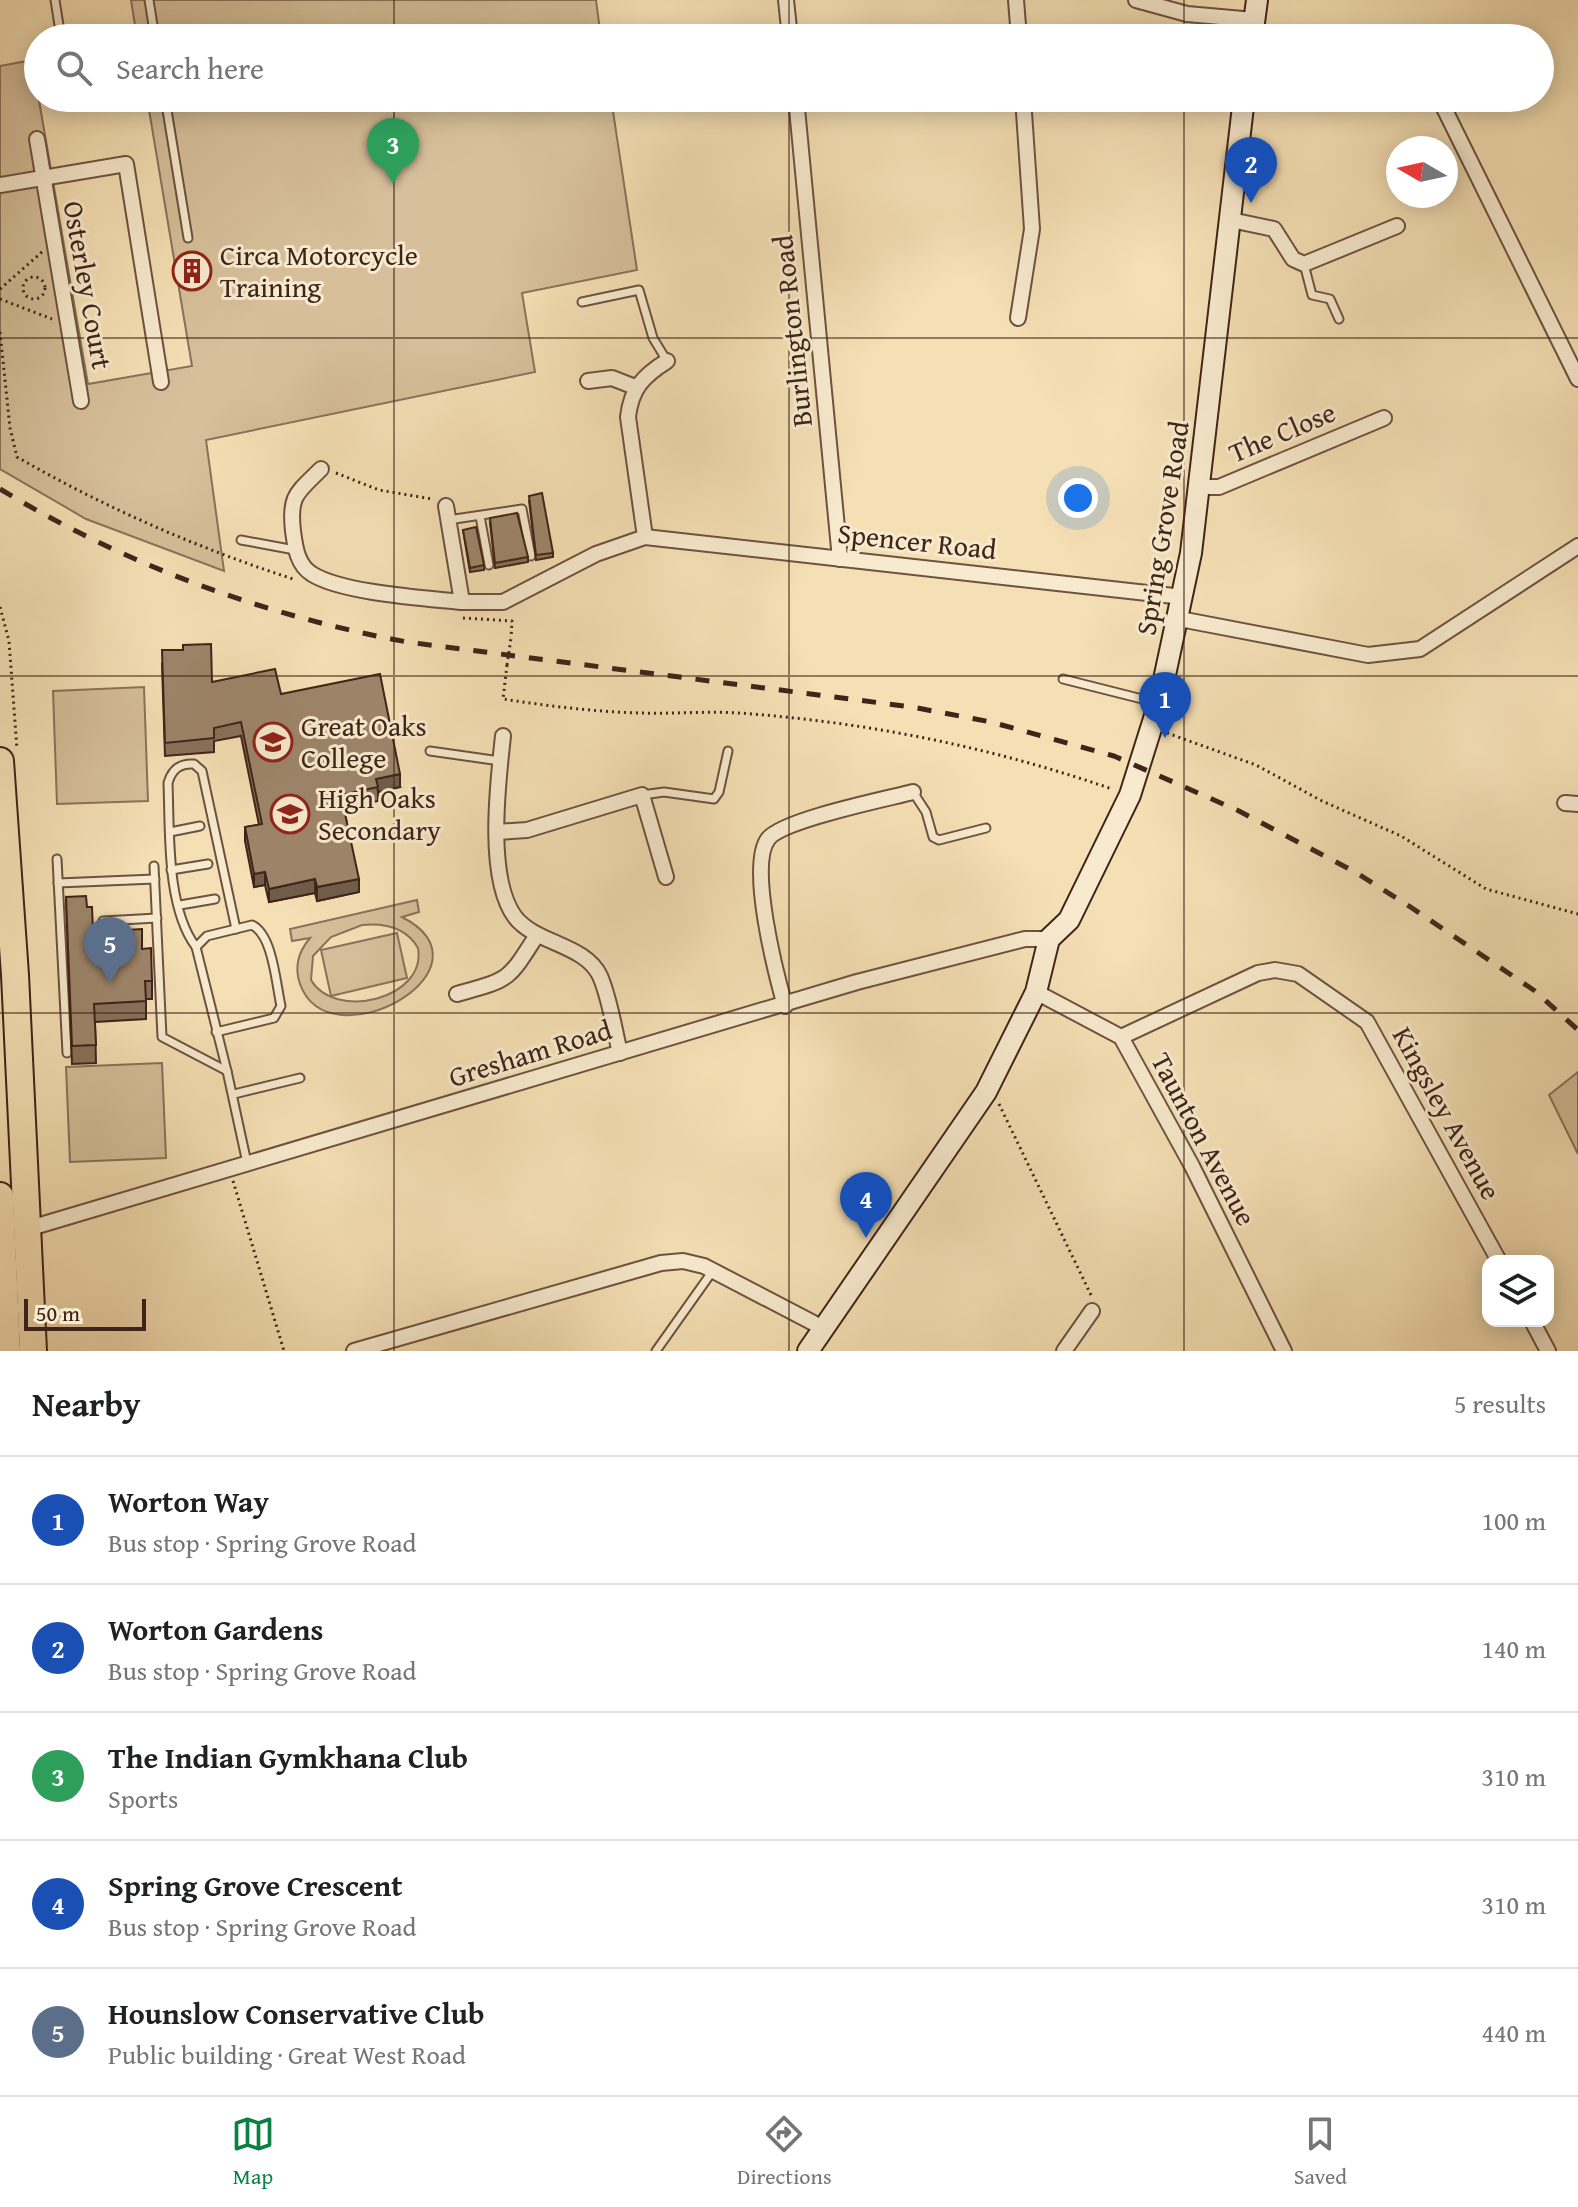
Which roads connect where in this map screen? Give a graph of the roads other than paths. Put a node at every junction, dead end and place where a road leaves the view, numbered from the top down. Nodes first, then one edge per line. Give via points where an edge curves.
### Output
1 (55, 0) edge
2 (149, 0) edge
3 (786, 0) edge
4 (1016, 0) edge
5 (1136, 0) edge
6 (1254, 19) edge
7 (59, 24) edge
8 (153, 24) edge
9 (789, 24) edge
10 (1018, 24) edge
11 (167, 112) edge
12 (797, 112) edge
13 (1024, 112) edge
14 (1243, 112) edge
15 (1446, 112) edge
16 (37, 139) dead end
17 (43, 178) junction
18 (0, 185) edge
19 (1231, 220) junction
20 (1397, 226) dead end
21 (188, 238) dead end
22 (1304, 264) junction
23 (582, 302) dead end
24 (1018, 318) dead end
25 (1339, 319) dead end
26 (667, 361) joint
27 (1578, 379) edge
28 (588, 381) dead end
29 (161, 382) dead end
30 (635, 387) junction
31 (81, 401) dead end
32 (1384, 418) dead end
33 (321, 469) road end
34 (1200, 487) junction
35 (447, 513) joint
36 (480, 516) junction
37 (645, 537) junction
38 (241, 540) dead end
39 (1578, 546) edge
40 (295, 550) junction
41 (531, 556) edge
42 (840, 559) junction
43 (489, 565) dead end
44 (1183, 597) junction
45 (462, 602) junction
46 (1180, 619) junction
47 (1063, 679) dead end
48 (1159, 703) junction
49 (503, 736) dead end
50 (430, 751) dead end
51 (728, 751) dead end
52 (0, 761) edge
53 (500, 761) junction
54 (913, 792) joint
55 (642, 795) junction
56 (200, 826) dead end
57 (986, 828) dead end
58 (170, 832) junction
59 (497, 832) junction
60 (57, 859) dead end
61 (208, 864) dead end
62 (154, 866) dead end
63 (171, 870) junction
64 (666, 877) dead end
65 (155, 879) junction
66 (58, 883) junction
67 (215, 899) dead end
68 (180, 905) junction
69 (157, 918) junction
70 (103, 921) dead end
71 (236, 929) junction
72 (537, 935) junction
73 (1049, 939) junction
74 (196, 947) junction
75 (1036, 992) junction
76 (457, 994) dead end
77 (785, 1006) junction
78 (216, 1032) junction
79 (1121, 1037) junction
80 (67, 1053) dead end
81 (620, 1053) junction
82 (227, 1071) junction
83 (300, 1078) dead end
84 (234, 1094) junction
85 (248, 1165) junction
86 (0, 1196) edge
87 (27, 1229) junction
88 (1496, 1255) edge
89 (713, 1271) junction
90 (1092, 1311) road end
91 (1535, 1327) edge
92 (823, 1328) junction
93 (7, 1351) edge
94 (33, 1351) edge
95 (354, 1351) edge
96 (656, 1351) edge
97 (808, 1351) edge
98 (1064, 1351) edge
99 (1284, 1351) edge
100 (1548, 1351) edge

1 - 7 lane
2 - 8 lane
3 - 9 street
4 - 10 street
5 - 6 street via 1187,14
11 - 21 lane
12 - 42 street, Burlington Road
13 - 24 street via 1032,229
14 - 19 main road, Spring Grove Road
15 - 27 street
16 - 17 street, Osterley Court
17 - 18 street, Osterley Court
17 - 29 street, Osterley Court via 126,164
17 - 31 street, Osterley Court
19 - 22 street via 1274,229 1293,259
19 - 34 main road, Spring Grove Road
20 - 22 street
22 - 25 lane via 1312,295 1330,299
23 - 26 lane via 639,290 653,338
26 - 30 street
28 - 30 street via 612,378
30 - 37 street via 628,417
32 - 34 street, The Close via 1219,487
33 - 40 street via 290,506
34 - 44 main road, Spring Grove Road
35 - 36 lane
35 - 45 street
36 - 41 lane via 522,509
36 - 43 lane
37 - 42 street, Spencer Road
37 - 45 street, Spencer Road via 596,554 503,602
38 - 40 lane
39 - 46 street via 1420,649 1368,655
40 - 45 street, Spencer Road via 312,574 355,587
42 - 44 street, Spencer Road
44 - 46 main road, Spring Grove Road
46 - 48 main road, Spring Grove Road
47 - 48 lane
48 - 73 main road, Spring Grove Road via 1130,795 1069,920
49 - 53 street
50 - 53 lane
51 - 55 lane via 714,799 664,792
52 - 87 highway
53 - 59 street
54 - 57 lane via 939,840
54 - 77 street via 790,825 769,838 761,857 768,944
55 - 59 street via 527,830
55 - 64 street
56 - 58 lane
58 - 63 lane
58 - 71 lane via 171,774 182,764 194,764 202,771
59 - 72 street via 506,899 516,918
60 - 66 lane
61 - 63 lane
62 - 65 lane
63 - 68 lane
65 - 66 lane
65 - 69 lane
66 - 80 lane
67 - 68 lane
68 - 74 lane via 186,934
69 - 70 lane
69 - 82 lane via 162,1037
71 - 74 lane via 207,936
71 - 78 lane via 252,925 262,932 281,1006 274,1018
72 - 76 street via 513,974
72 - 81 street via 576,954 599,974
73 - 75 main road, Spring Grove Road
73 - 77 street, Gresham Road via 1025,939
74 - 78 lane
75 - 79 street, Taunton Avenue
75 - 92 main road, Spring Grove Road via 986,1092
77 - 81 street, Gresham Road
78 - 82 lane
79 - 88 street, Kingsley Avenue via 1258,973 1298,974 1367,1022
79 - 99 street, Taunton Avenue
81 - 85 street, Gresham Road
82 - 84 lane
83 - 84 lane
84 - 85 lane
85 - 87 street, Gresham Road
86 - 93 highway
87 - 94 highway
89 - 92 street
89 - 95 street via 683,1261 661,1263
89 - 96 lane
90 - 98 street
91 - 100 street
92 - 97 main road, Spring Grove Road

